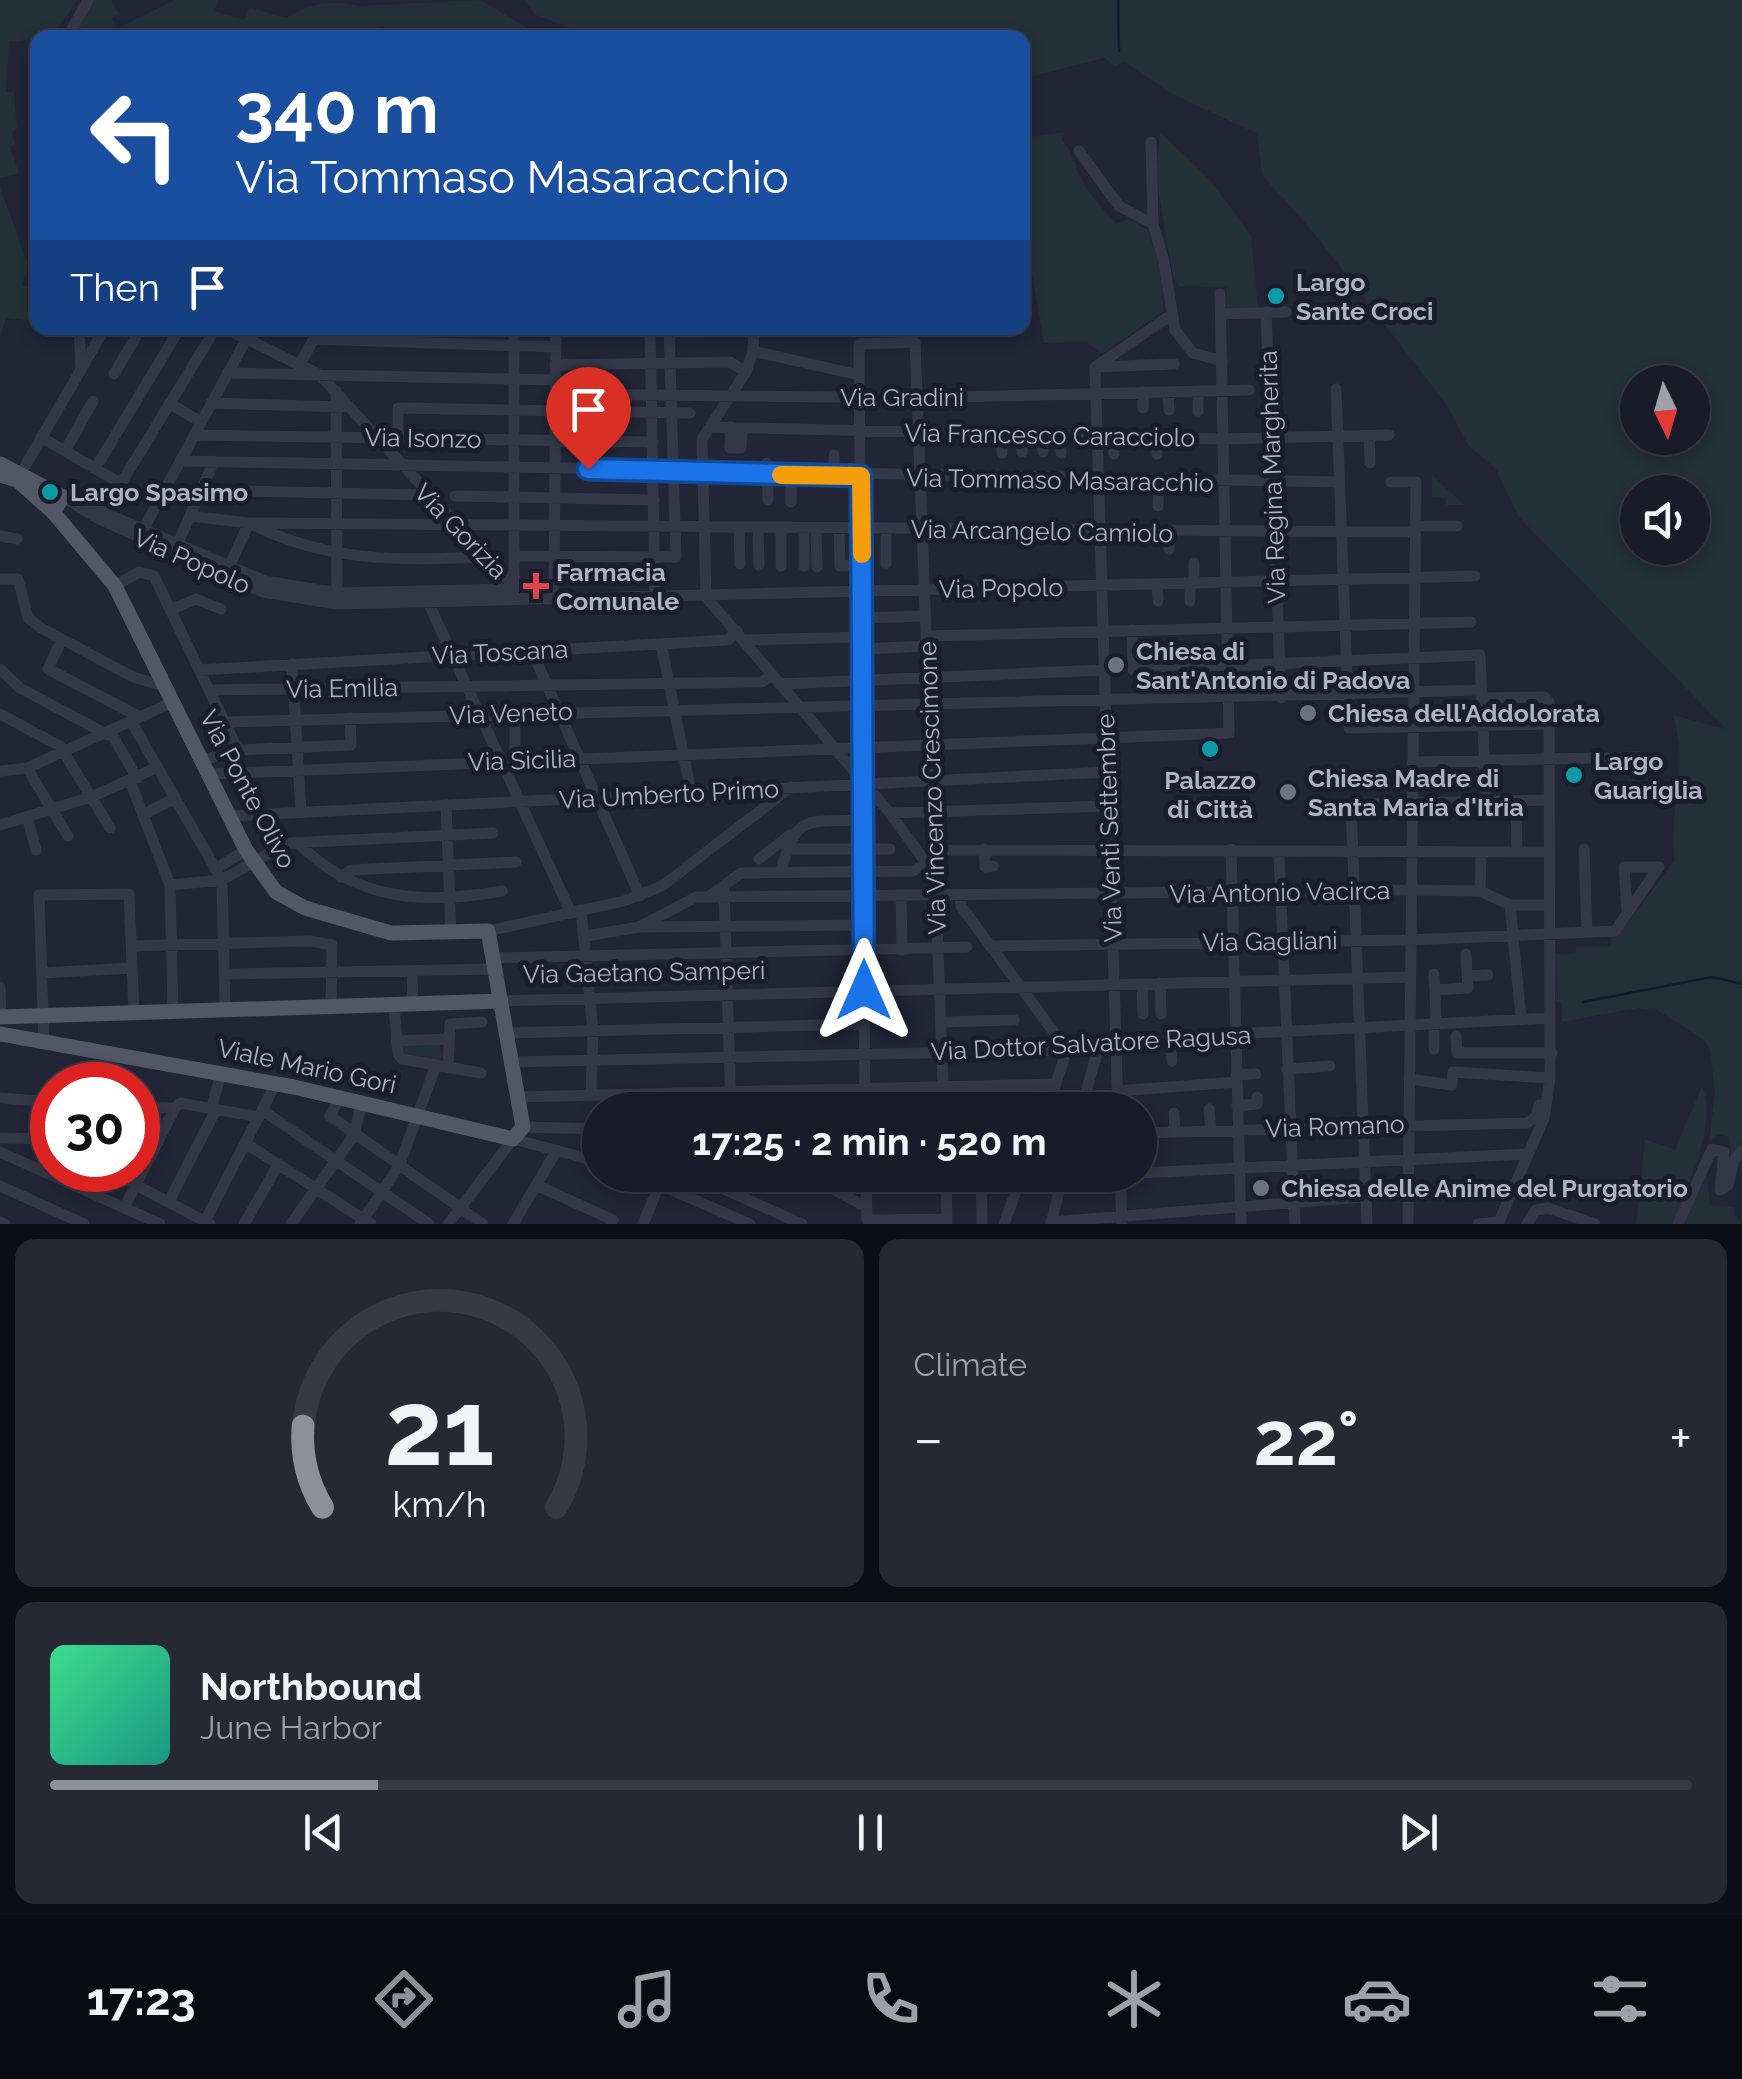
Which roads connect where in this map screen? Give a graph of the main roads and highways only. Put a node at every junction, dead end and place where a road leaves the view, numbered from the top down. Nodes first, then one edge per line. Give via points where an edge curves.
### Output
1 (0, 464) edge
2 (22, 471) junction
3 (0, 475) edge
4 (52, 512) junction
5 (501, 1001) junction
6 (1, 1016) edge
7 (0, 1032) edge

1 - 2 main road
2 - 3 main road
2 - 4 main road, Via Ponte Olivo
2 - 4 main road via 62,497
4 - 5 main road, Via Ponte Olivo via 115,586 250,856 276,892 305,908 406,936 488,930
5 - 6 main road, Via Gaetano Samperi
5 - 7 main road, Viale Mario Gori via 518,1133
6 - 7 main road

